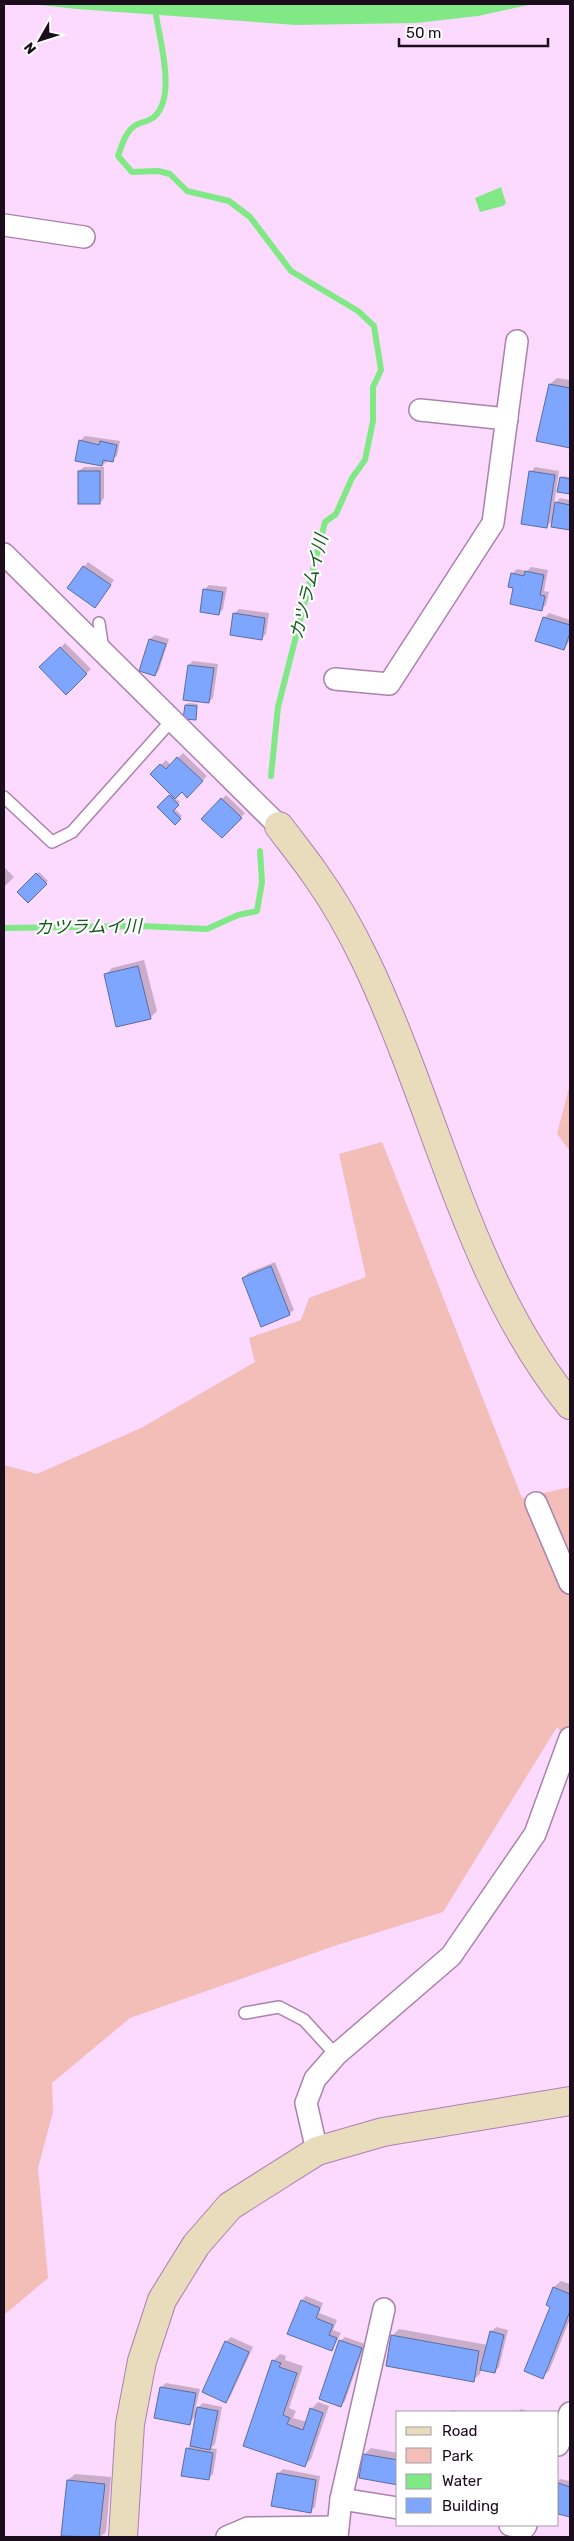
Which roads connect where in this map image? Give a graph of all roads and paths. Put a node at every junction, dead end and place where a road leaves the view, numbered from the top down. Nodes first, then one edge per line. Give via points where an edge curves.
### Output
1 (4, 225) edge
2 (84, 237) dead end
3 (517, 341) dead end
4 (420, 410) dead end
5 (507, 419) junction
6 (4, 554) edge
7 (99, 624) dead end
8 (104, 653) junction
9 (335, 679) dead end
10 (172, 720) junction
11 (4, 797) edge
12 (278, 826) joint
13 (570, 1405) edge
14 (536, 1503) dead end
15 (570, 1583) edge
16 (570, 1738) edge
17 (245, 2013) dead end
18 (336, 2055) junction
19 (570, 2101) edge
20 (316, 2151) junction
21 (384, 2309) dead end
22 (570, 2413) edge
23 (559, 2442) edge
24 (341, 2499) junction
25 (396, 2508) edge
26 (337, 2532) edge
27 (123, 2537) edge
28 (228, 2537) edge

1 - 2 street
3 - 5 street
4 - 5 street
5 - 9 street via 493,523 389,684
6 - 8 street
7 - 8 lane
8 - 10 street
10 - 11 lane via 72,832 52,842
10 - 12 street
12 - 13 street via 316,875 348,928 404,1053 485,1264 517,1329
14 - 15 street
16 - 18 street via 535,1834 451,1956
17 - 18 lane via 279,2007 304,2020
18 - 20 street via 315,2079 306,2104
19 - 20 street via 383,2132
20 - 27 street via 230,2206 196,2245 162,2300 142,2361 130,2424
21 - 24 street
22 - 23 street
24 - 25 street
24 - 26 street
26 - 28 street via 248,2528

